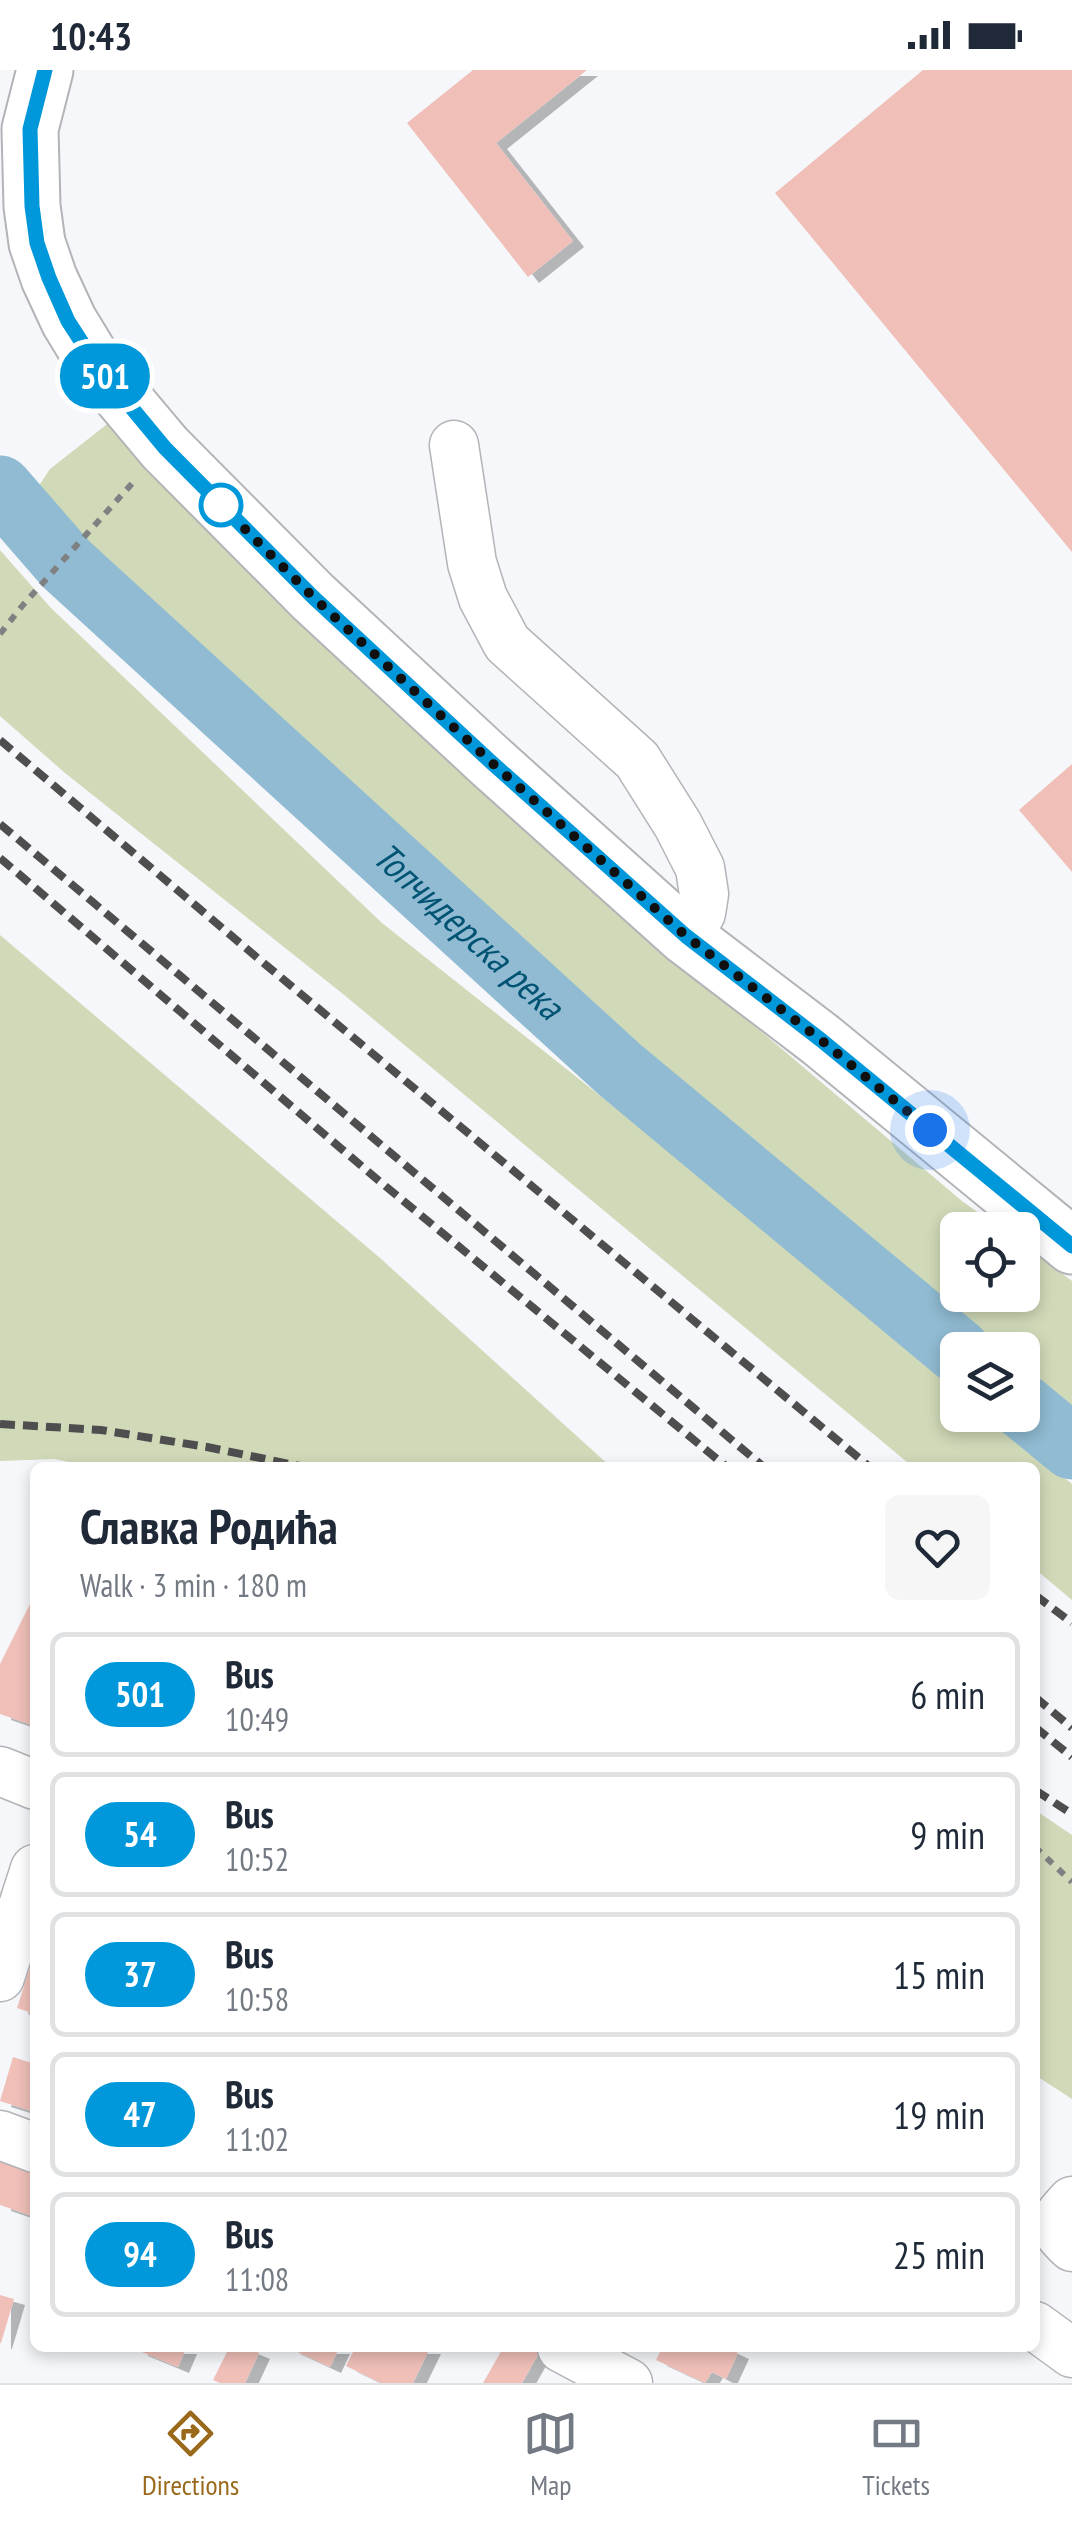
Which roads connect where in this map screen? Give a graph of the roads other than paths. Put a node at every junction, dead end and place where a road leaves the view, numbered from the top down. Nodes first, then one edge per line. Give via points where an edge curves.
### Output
1 (45, 70) edge
2 (454, 445) dead end
3 (686, 936) junction
4 (1072, 1246) edge
5 (0, 1771) edge
6 (30, 1783) edge
7 (30, 1884) edge
8 (0, 1977) edge
9 (0, 2135) edge
10 (30, 2146) edge
11 (1072, 2201) edge
12 (1072, 2247) edge
13 (1040, 2330) edge
14 (570, 2352) edge
15 (1072, 2354) edge
16 (628, 2383) edge

1 - 3 main road via 30,129 37,243 68,321 97,366 165,448 313,597
2 - 3 street via 472,563 482,598 508,643 637,760 700,868 701,914
3 - 4 main road
5 - 6 street
7 - 8 street
9 - 10 street
11 - 12 street via 1054,2226
13 - 15 street
14 - 16 street

